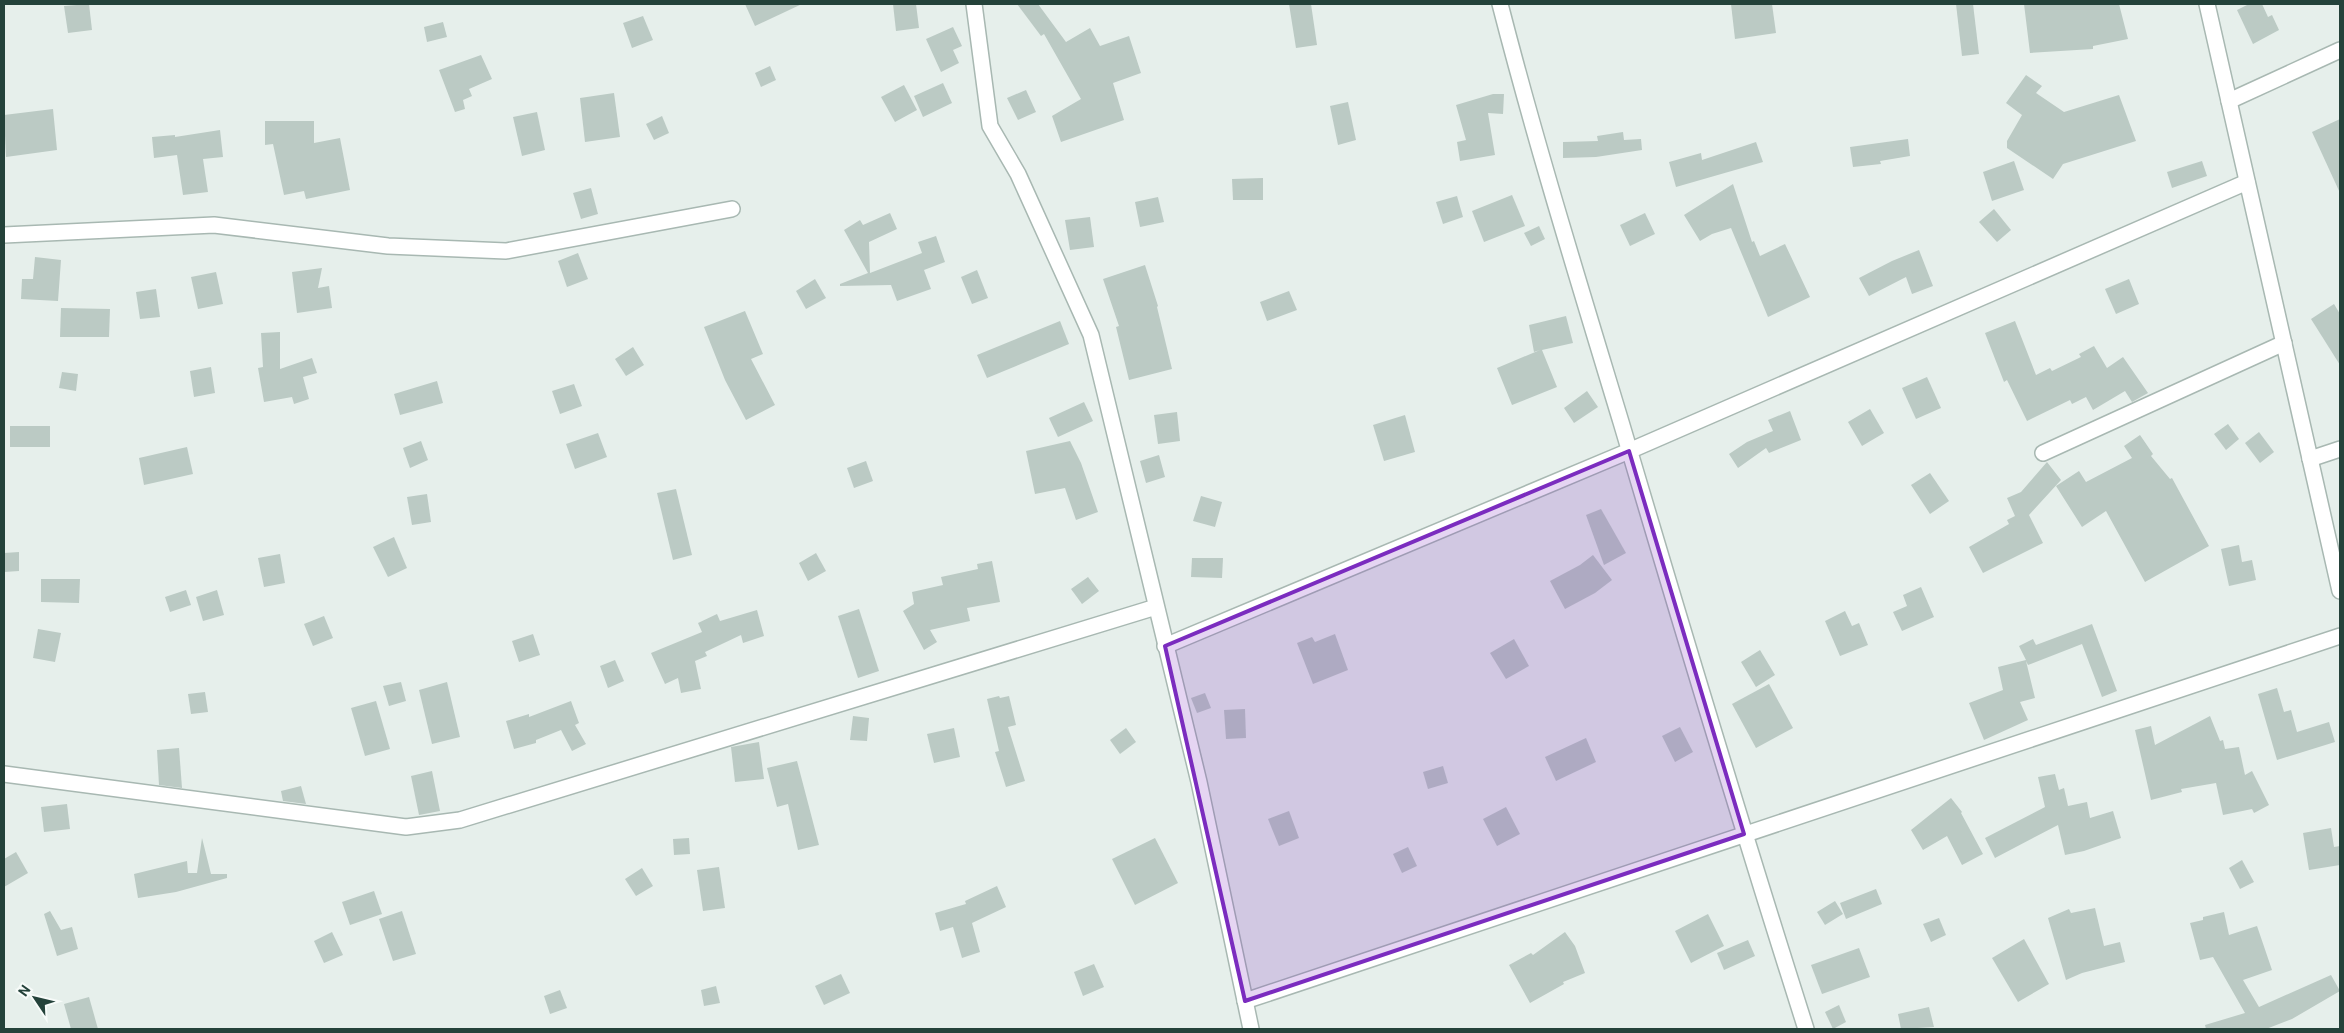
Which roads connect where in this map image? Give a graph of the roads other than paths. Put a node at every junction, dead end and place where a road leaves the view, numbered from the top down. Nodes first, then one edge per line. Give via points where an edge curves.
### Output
1 (974, 4) edge
2 (1500, 4) edge
3 (2207, 4) edge
4 (2340, 50) edge
5 (2229, 101) junction
6 (2247, 182) junction
7 (732, 209) dead end
8 (4, 235) edge
9 (2284, 343) junction
10 (2340, 449) edge
11 (1629, 450) junction
12 (2043, 453) dead end
13 (2310, 459) junction
14 (2340, 591) edge
15 (1156, 607) junction
16 (2340, 636) edge
17 (1166, 646) junction
18 (4, 774) edge
19 (1744, 834) junction
20 (1245, 1001) junction
21 (1251, 1029) edge
22 (1806, 1029) edge

1 - 15 street via 990,126 1018,174 1091,335
2 - 11 street
3 - 5 street
4 - 5 street
5 - 6 street
6 - 9 street
6 - 11 street
7 - 8 street via 506,251 388,246 214,225
9 - 12 street
9 - 13 street
10 - 13 street
11 - 17 street
11 - 19 street
13 - 14 street
15 - 17 street
15 - 18 street via 460,820 406,827
16 - 19 street
17 - 20 street via 1199,782
19 - 20 street
19 - 22 street
20 - 21 street

